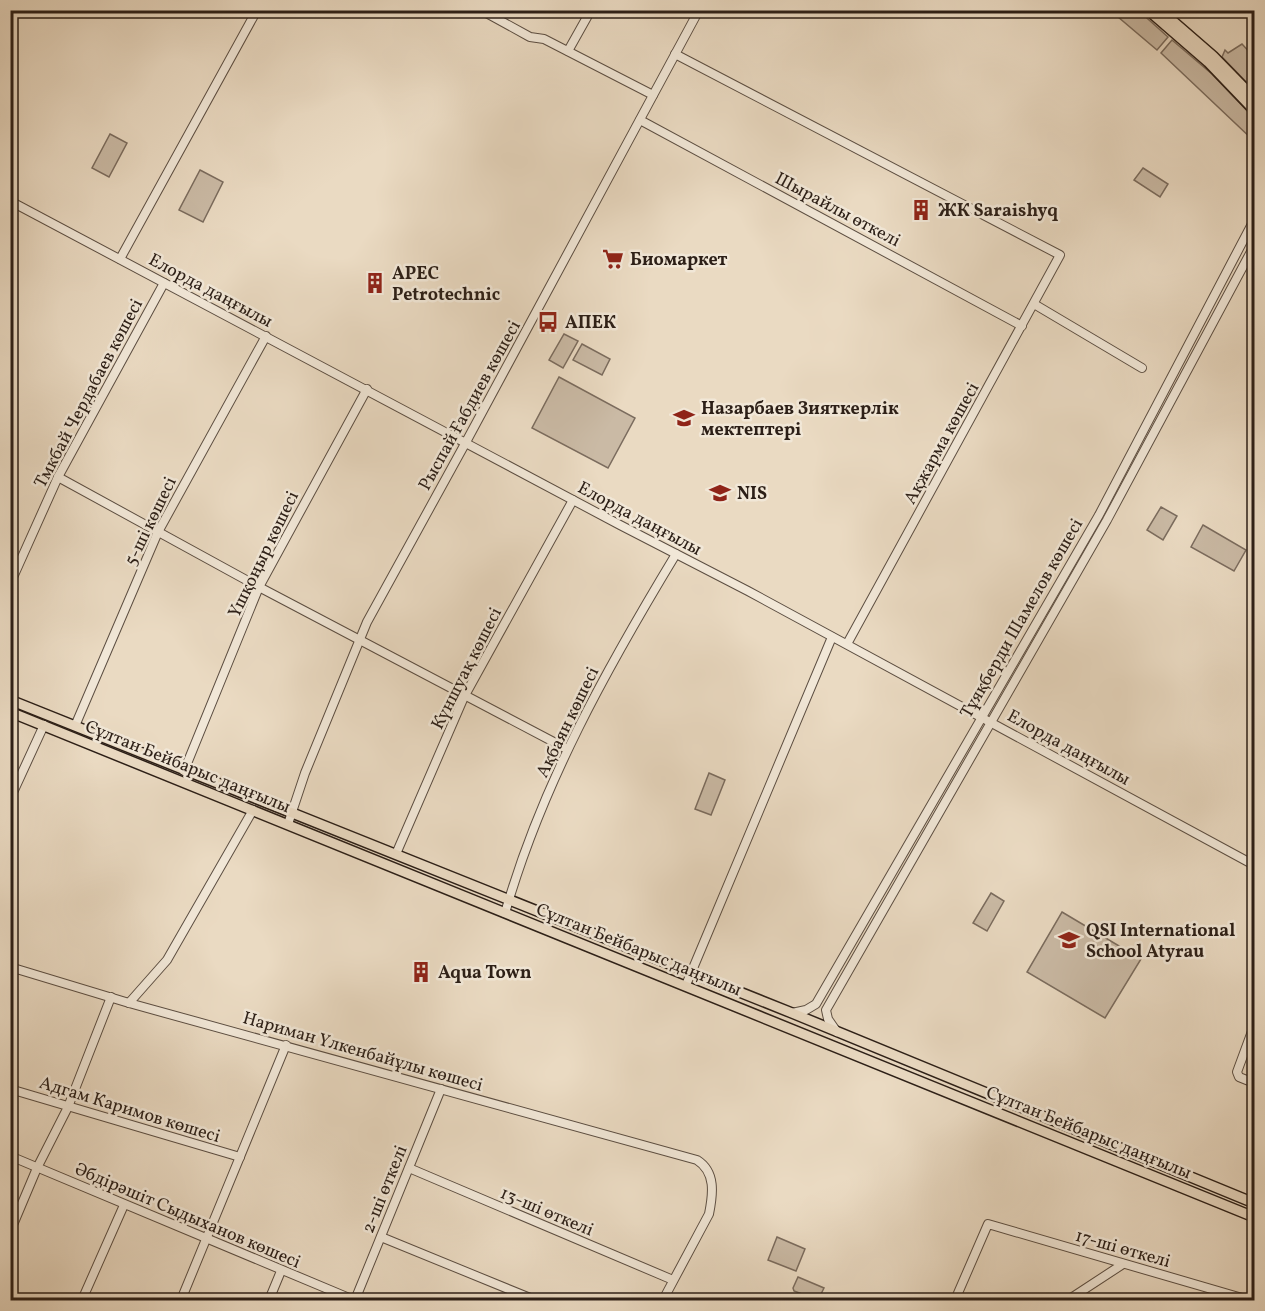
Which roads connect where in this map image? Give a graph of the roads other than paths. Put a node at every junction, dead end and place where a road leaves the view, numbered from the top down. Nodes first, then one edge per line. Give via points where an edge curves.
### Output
1 (257, 10) edge
2 (481, 10) edge
3 (591, 10) edge
4 (699, 10) edge
5 (1148, 10) edge
6 (1160, 10) edge
7 (568, 51) junction
8 (675, 54) junction
9 (653, 95) junction
10 (1254, 98) edge
11 (1254, 110) edge
12 (640, 120) junction
13 (10, 201) edge
14 (1254, 220) edge
15 (1254, 246) edge
16 (120, 259) junction
17 (164, 283) junction
18 (1034, 304) junction
19 (1022, 326) junction
20 (266, 336) junction
21 (1142, 368) dead end
22 (367, 389) junction
23 (1156, 404) junction
24 (1166, 410) junction
25 (466, 442) junction
26 (58, 477) junction
27 (573, 500) junction
28 (158, 532) junction
29 (676, 554) junction
30 (10, 584) edge
31 (259, 587) junction
32 (832, 637) junction
33 (360, 639) junction
34 (847, 644) junction
35 (464, 697) junction
36 (10, 700) edge
37 (10, 712) edge
38 (981, 716) junction
39 (991, 721) junction
40 (44, 725) junction
41 (75, 726) junction
42 (567, 749) junction
43 (184, 771) junction
44 (10, 799) edge
45 (253, 810) junction
46 (292, 812) junction
47 (288, 825) junction
48 (396, 854) junction
49 (1254, 865) edge
50 (509, 899) junction
51 (505, 913) junction
52 (10, 967) edge
53 (691, 973) junction
54 (686, 986) junction
55 (111, 997) junction
56 (129, 1003) junction
57 (792, 1013) junction
58 (1254, 1026) edge
59 (837, 1032) junction
60 (286, 1045) junction
61 (1254, 1083) edge
62 (10, 1089) edge
63 (441, 1089) junction
64 (69, 1107) junction
65 (10, 1156) edge
66 (240, 1157) junction
67 (37, 1168) junction
68 (409, 1168) junction
69 (1254, 1203) edge
70 (124, 1205) junction
71 (1254, 1217) edge
72 (10, 1232) edge
73 (381, 1237) junction
74 (206, 1240) junction
75 (1123, 1264) junction
76 (281, 1271) junction
77 (673, 1280) junction
78 (82, 1300) edge
79 (181, 1300) edge
80 (269, 1300) edge
81 (354, 1300) edge
82 (535, 1300) edge
83 (663, 1300) edge
84 (955, 1300) edge
85 (1068, 1300) edge
86 (1249, 1300) edge

1 - 16 street
2 - 7 street via 530,37
3 - 7 street
4 - 8 street, Рыспай Ғабдиев көшесі
5 - 11 main road via 1208,62
6 - 10 main road
7 - 9 street
8 - 9 street, Рыспай Ғабдиев көшесі
8 - 18 street, Ақжарма көшесі via 1060,255
9 - 12 street, Рыспай Ғабдиев көшесі
12 - 19 street, Шырайлы өткелі
12 - 25 street, Рыспай Ғабдиев көшесі
13 - 16 street, Елорда даңғылы
14 - 23 street, Тұяқберди Шамелов көшесі
15 - 24 street, Тұяқберди Шамелов көшесі
16 - 17 street, Елорда даңғылы
17 - 20 street, Елорда даңғылы
17 - 26 street, Тмкбай Чердабаев көшесі
18 - 19 street, Ақжарма көшесі
18 - 21 street
19 - 34 street, Ақжарма көшесі
20 - 22 street, Елорда даңғылы
20 - 28 street, 5-ші көшесі
22 - 25 street, Елорда даңғылы
22 - 31 street, Үшқоңыр көшесі
23 - 24 street
23 - 38 street, Тұяқберди Шамелов көшесі via 1099,515
24 - 39 street, Тұяқберди Шамелов көшесі
25 - 27 street, Елорда даңғылы
25 - 33 street, Рыспай Ғабдиев көшесі
26 - 28 street
26 - 30 street, Тмкбай Чердабаев көшесі
27 - 29 street, Елорда даңғылы
27 - 35 street, Күншуақ көшесі
28 - 31 street
28 - 41 street, 5-ші көшесі
29 - 32 street, Елорда даңғылы
29 - 42 street, Ақбаян көшесі
31 - 33 street
31 - 43 street, Үшқоңыр көшесі
32 - 34 street, Елорда даңғылы
32 - 53 street
33 - 35 street
33 - 46 street, Рыспай Ғабдиев көшесі
34 - 38 street, Елорда даңғылы
35 - 42 street
35 - 48 street, Күншуақ көшесі
36 - 41 main road, Сұлтан Бейбарыс даңғылы
37 - 40 main road, Сұлтан Бейбарыс даңғылы
38 - 39 street, Елорда даңғылы
38 - 57 street, Тұяқберди Шамелов көшесі via 816,1004
39 - 49 street, Елорда даңғылы
39 - 59 street, Тұяқберди Шамелов көшесі via 826,1010
40 - 44 street
40 - 45 main road, Сұлтан Бейбарыс даңғылы
41 - 43 main road, Сұлтан Бейбарыс даңғылы
42 - 50 street, Ақбаян көшесі
43 - 46 main road, Сұлтан Бейбарыс даңғылы
45 - 47 main road, Сұлтан Бейбарыс даңғылы
45 - 56 street via 167,960
46 - 47 street, Рыспай Ғабдиев көшесі
46 - 48 main road, Сұлтан Бейбарыс даңғылы
47 - 51 main road, Сұлтан Бейбарыс даңғылы
48 - 50 main road, Сұлтан Бейбарыс даңғылы
50 - 51 street, Ақбаян көшесі
50 - 53 main road, Сұлтан Бейбарыс даңғылы
51 - 54 main road, Сұлтан Бейбарыс даңғылы
52 - 55 street, Нариман Үлкенбайұлы көшесі
53 - 54 street
53 - 57 main road, Сұлтан Бейбарыс даңғылы
54 - 71 main road, Сұлтан Бейбарыс даңғылы
55 - 56 street, Нариман Үлкенбайұлы көшесі
55 - 64 street
56 - 60 street, Нариман Үлкенбайұлы көшесі
57 - 59 main road, Сұлтан Бейбарыс даңғылы
58 - 61 street via 1237,1072 1239,1077
59 - 69 main road, Сұлтан Бейбарыс даңғылы
60 - 63 street, Нариман Үлкенбайұлы көшесі
60 - 66 street
62 - 64 street, Адгам Каримов көшесі
63 - 68 street, 2-ші өткелі
63 - 77 street, Нариман Үлкенбайұлы көшесі via 697,1160 706,1166 711,1181 709,1214
64 - 66 street, Адгам Каримов көшесі
64 - 67 street
65 - 67 street, Әбдірәшіт Сыдыханов көшесі
66 - 74 street
67 - 70 street, Әбдірәшіт Сыдыханов көшесі
67 - 72 street
68 - 73 street, 2-ші өткелі
68 - 77 street, 13-ші өткелі
70 - 74 street, Әбдірәшіт Сыдыханов көшесі
70 - 78 street
73 - 81 street, 2-ші өткелі
73 - 82 street
74 - 76 street, Әбдірәшіт Сыдыханов көшесі
74 - 79 street
75 - 84 street, 17-ші өткелі via 988,1224
75 - 85 street
75 - 86 street, 17-ші өткелі
76 - 80 street
76 - 81 street, Әбдірәшіт Сыдыханов көшесі
77 - 83 street

